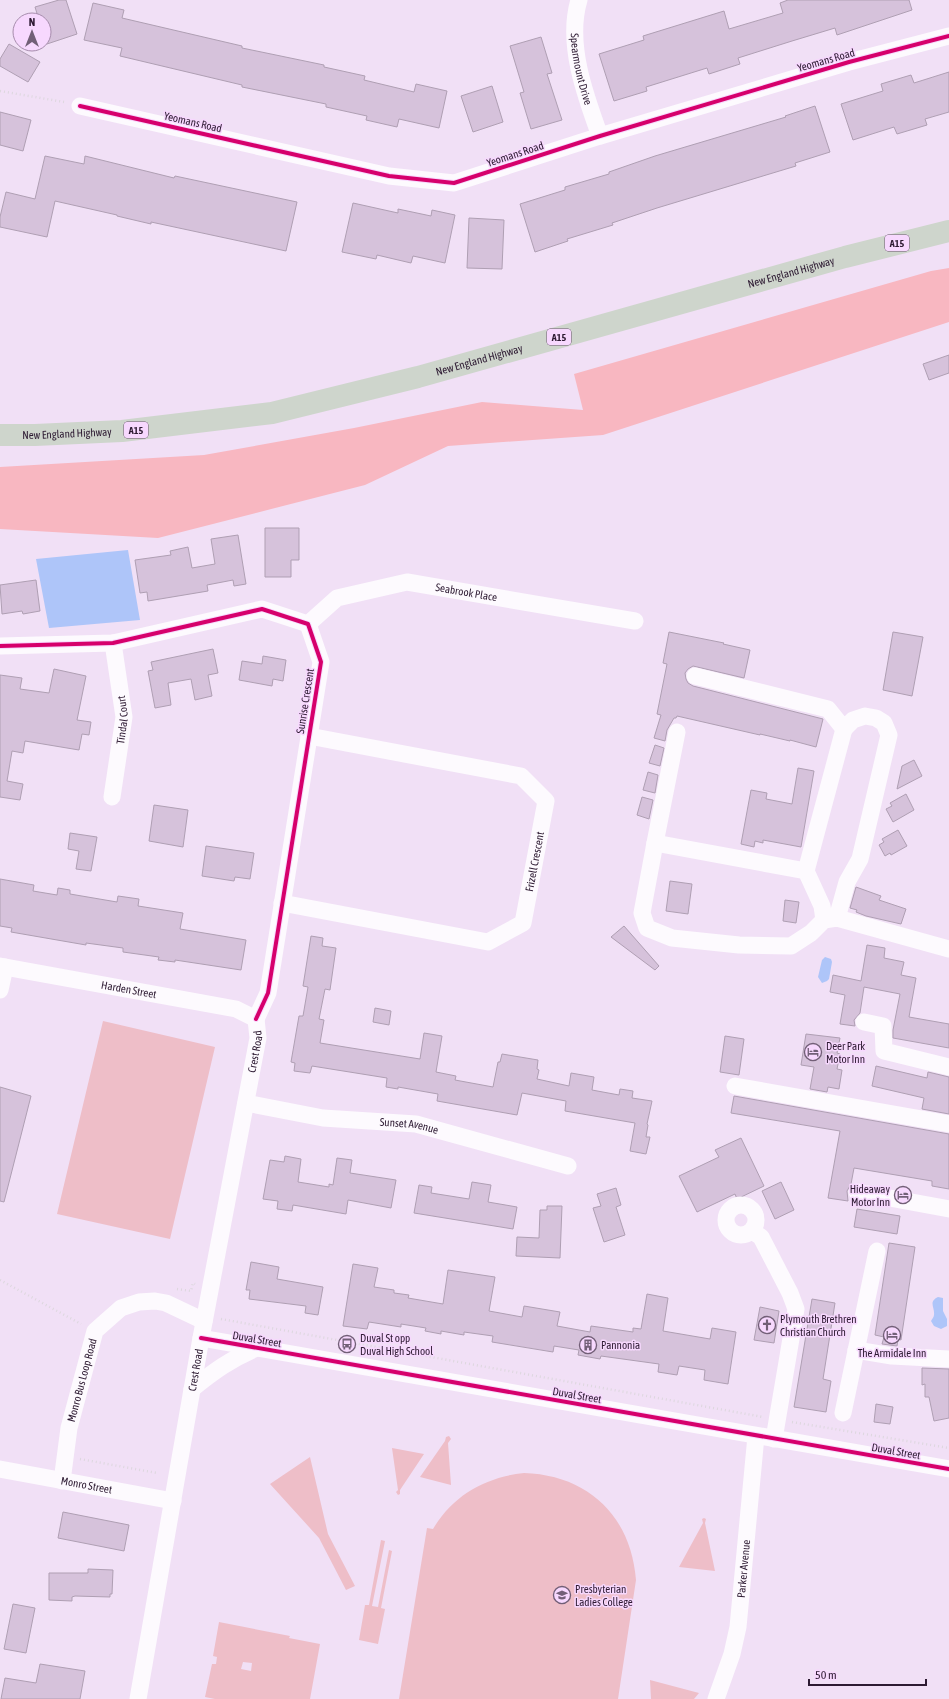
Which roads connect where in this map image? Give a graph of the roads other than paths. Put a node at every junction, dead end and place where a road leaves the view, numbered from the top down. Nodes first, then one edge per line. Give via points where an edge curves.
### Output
1 (578, 0) edge
2 (949, 36) edge
3 (75, 105) road end
4 (600, 136) junction
5 (949, 231) edge
6 (0, 435) edge
7 (634, 621) dead end
8 (308, 624) junction
9 (113, 643) junction
10 (0, 646) edge
11 (695, 676) dead end
12 (844, 729) junction
13 (677, 732) dead end
14 (309, 736) junction
15 (112, 798) dead end
16 (654, 843) junction
17 (806, 871) junction
18 (282, 903) junction
19 (830, 919) junction
20 (949, 949) edge
21 (3, 967) edge
22 (0, 990) edge
23 (256, 1019) junction
24 (864, 1022) dead end
25 (949, 1067) edge
26 (735, 1086) dead end
27 (246, 1103) junction
28 (949, 1124) edge
29 (568, 1166) dead end
30 (857, 1192) dead end
31 (949, 1209) edge
32 (752, 1231) dead end
33 (877, 1251) dead end
34 (212, 1320) junction
35 (201, 1338) junction
36 (257, 1348) junction
37 (856, 1350) junction
38 (949, 1359) edge
39 (192, 1389) junction
40 (842, 1413) dead end
41 (756, 1436) junction
42 (774, 1439) junction
43 (0, 1469) edge
44 (949, 1469) edge
45 (62, 1481) junction
46 (172, 1501) junction
47 (138, 1699) edge
48 (716, 1699) edge

1 - 4 street, Spearmount Drive via 575,55
2 - 4 street, Yeomans Road via 849,62
3 - 4 street, Yeomans Road via 389,176 454,183
5 - 6 highway, New England Highway / A15 via 845,257 418,377 272,413 122,431
7 - 8 street, Seabrook Place via 408,582 337,598
8 - 9 street via 262,609
8 - 14 street, Sunrise Crescent via 320,662
9 - 10 street
9 - 15 street, Tindal Court via 124,717
11 - 12 street via 828,708
12 - 17 street
12 - 19 street via 853,720 865,716 884,723 889,735 860,859
13 - 16 street
14 - 18 street, Sunrise Crescent
14 - 18 street, Frizell Crescent via 521,776 546,801 523,923 488,942
16 - 17 street
16 - 19 street via 642,913 647,928 672,938 739,945 791,946
17 - 19 street
18 - 23 street, Sunrise Crescent via 268,993
19 - 20 street
21 - 22 street
21 - 23 street, Harden Street via 236,1009
23 - 27 street, Crest Road via 258,1038
24 - 25 street via 883,1026 884,1051
26 - 28 street
27 - 29 street, Sunset Avenue via 323,1118 416,1124
27 - 34 street, Crest Road
30 - 31 street
32 - 42 street via 761,1237 796,1309
33 - 37 street
34 - 35 street, Crest Road
34 - 45 street, Monro Bus Loop Road via 166,1303 139,1302 121,1308 95,1331 69,1428
35 - 36 street, Duval Street
35 - 39 street, Crest Road
36 - 39 street, Duval Street via 236,1357
36 - 41 street, Duval Street
37 - 38 street via 892,1356
37 - 40 street
39 - 46 street, Crest Road
41 - 42 street, Duval Street
41 - 48 street, Parker Avenue via 738,1627 732,1654
42 - 44 street, Duval Street
43 - 45 street, Monro Street
45 - 46 street, Monro Street
46 - 47 street, Crest Road

